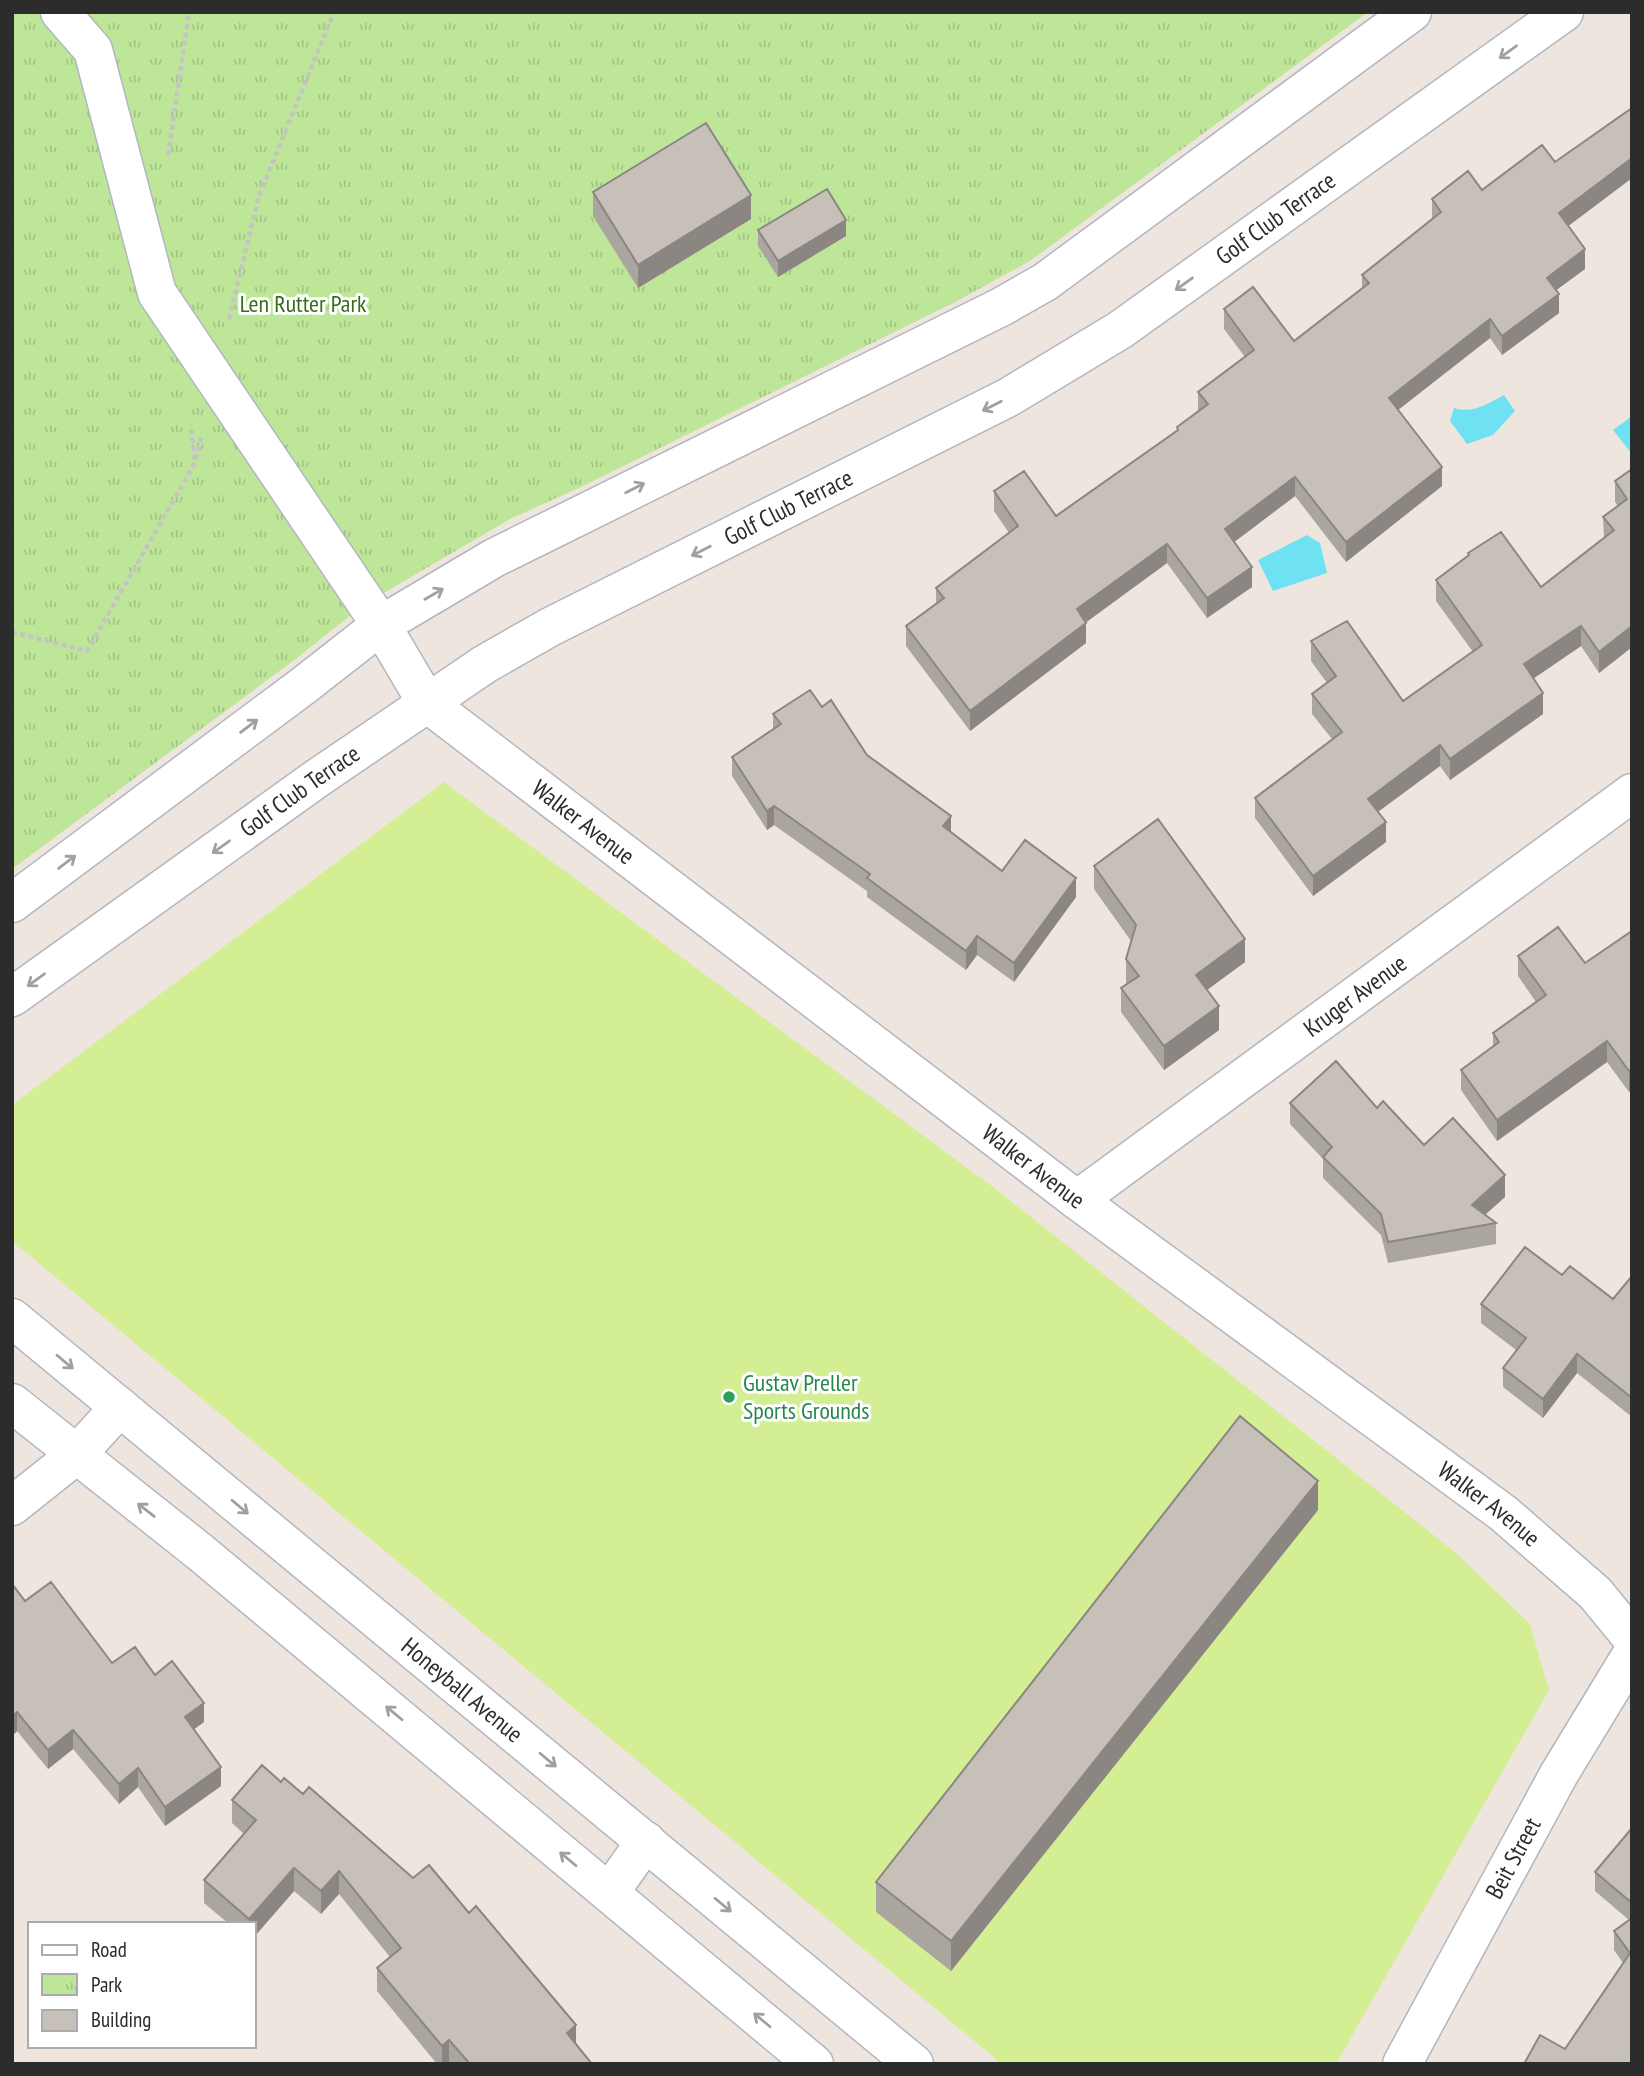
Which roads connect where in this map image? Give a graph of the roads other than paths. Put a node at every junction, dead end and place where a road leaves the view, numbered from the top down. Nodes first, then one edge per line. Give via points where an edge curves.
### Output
1 (60, 12) edge
2 (1412, 12) edge
3 (1564, 12) edge
4 (381, 625) junction
5 (428, 703) junction
6 (1632, 793) edge
7 (12, 903) edge
8 (12, 997) edge
9 (1077, 1200) junction
10 (12, 1318) edge
11 (12, 1403) edge
12 (120, 1407) junction
13 (76, 1455) junction
14 (12, 1506) edge
15 (1632, 1638) edge
16 (1632, 1654) edge
17 (646, 1841) junction
18 (609, 1893) junction
19 (814, 2064) edge
20 (914, 2064) edge
21 (1402, 2064) edge

1 - 4 street via 93,50 157,293
4 -> 2 street via 494,558 1045,282
3 -> 5 street, Golf Club Terrace via 1120,330 1009,397 550,627
4 - 5 street
7 -> 4 street
5 -> 8 street, Golf Club Terrace
5 - 9 street, Walker Avenue
6 - 9 street, Kruger Avenue
9 - 15 street, Walker Avenue via 1503,1513 1595,1592
10 -> 12 street, Honeyball Avenue
11 - 13 street
12 - 13 street
12 -> 17 street, Honeyball Avenue
13 - 14 street
18 -> 13 street via 200,1552
16 - 21 street, Beit Street via 1559,1774
17 - 18 street
17 -> 20 street, Honeyball Avenue
19 -> 18 street

